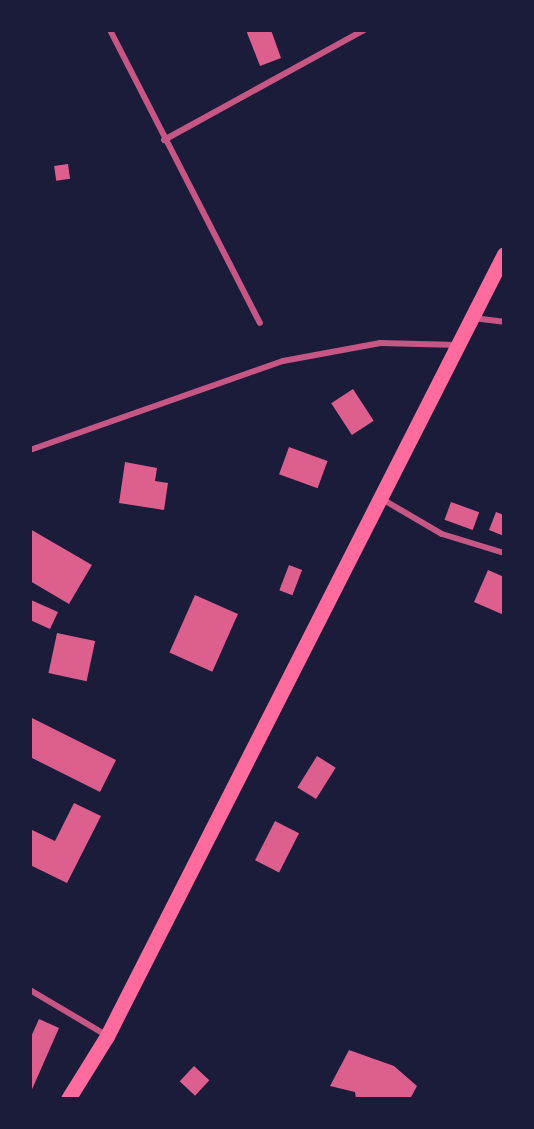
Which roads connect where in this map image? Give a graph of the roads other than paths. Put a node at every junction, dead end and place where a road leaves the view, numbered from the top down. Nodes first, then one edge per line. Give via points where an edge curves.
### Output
1 (110, 30) edge
2 (364, 30) edge
3 (164, 140) junction
4 (504, 254) edge
5 (472, 318) junction
6 (504, 322) edge
7 (260, 323) dead end
8 (461, 345) junction
9 (30, 450) edge
10 (382, 499) junction
11 (504, 553) edge
12 (30, 990) edge
13 (106, 1036) junction
14 (68, 1099) edge

1 - 3 street
2 - 3 street
3 - 7 street
4 - 5 main road
5 - 6 street
5 - 8 main road
8 - 9 street via 380,343 284,361
8 - 10 main road
10 - 11 street via 442,534
10 - 13 main road
12 - 13 street
13 - 14 main road

